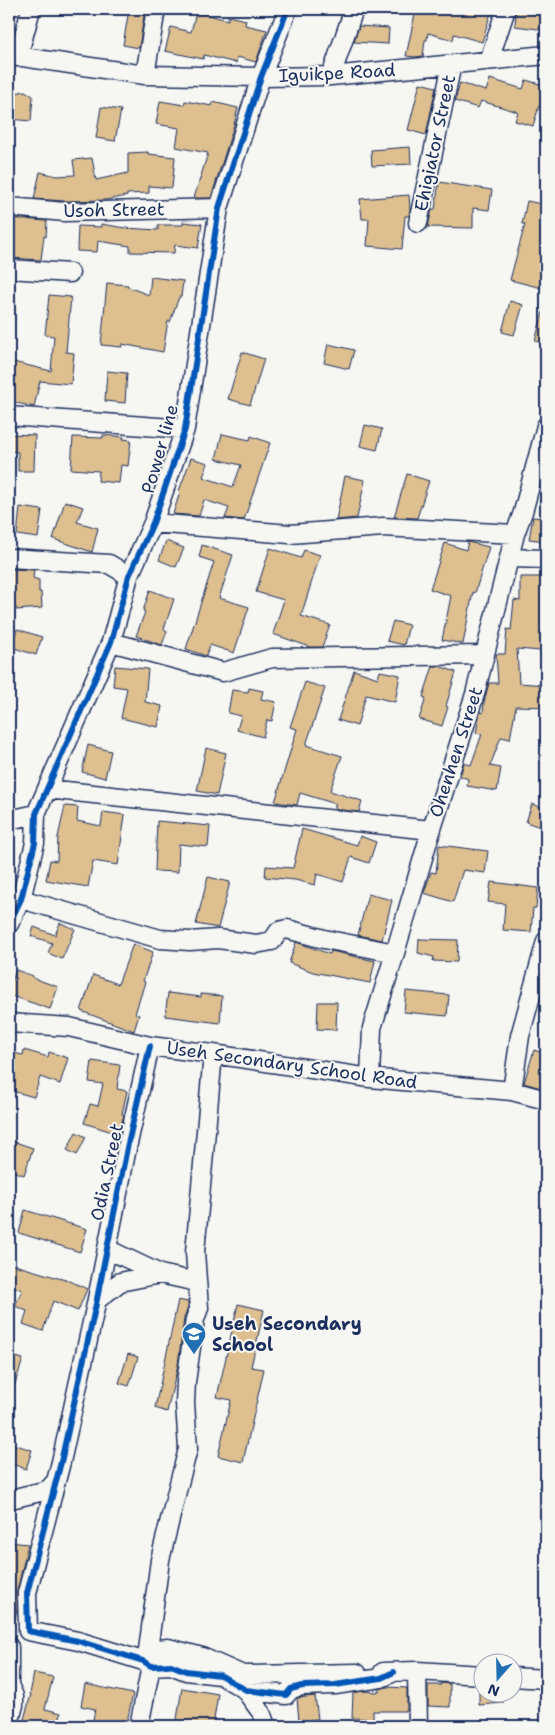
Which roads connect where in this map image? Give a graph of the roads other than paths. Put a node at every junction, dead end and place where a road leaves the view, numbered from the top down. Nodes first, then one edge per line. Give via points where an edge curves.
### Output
1 (32, 9) edge
2 (156, 9) edge
3 (288, 9) edge
4 (354, 9) edge
5 (506, 9) edge
6 (546, 55) edge
7 (13, 56) edge
8 (489, 60) junction
9 (452, 64) junction
10 (145, 75) junction
11 (331, 76) junction
12 (261, 77) junction
13 (9, 207) edge
14 (219, 208) junction
15 (418, 223) dead end
16 (9, 269) edge
17 (70, 273) dead end
18 (9, 416) edge
19 (546, 426) edge
20 (185, 429) junction
21 (153, 523) junction
22 (515, 534) junction
23 (9, 558) edge
24 (510, 558) junction
25 (546, 559) edge
26 (129, 576) junction
27 (111, 642) junction
28 (485, 655) junction
29 (47, 789) junction
30 (36, 814) junction
31 (9, 820) edge
32 (431, 830) junction
33 (21, 899) junction
34 (9, 923) edge
35 (546, 941) edge
36 (395, 953) junction
37 (9, 1023) edge
38 (150, 1046) junction
39 (213, 1054) junction
40 (370, 1078) junction
41 (512, 1091) junction
42 (546, 1100) edge
43 (107, 1249) junction
44 (160, 1274) junction
45 (196, 1282) junction
46 (97, 1302) junction
47 (56, 1482) junction
48 (10, 1499) edge
49 (50, 1504) junction
50 (28, 1631) junction
51 (9, 1640) edge
52 (9, 1646) edge
53 (150, 1658) junction
54 (417, 1671) junction
55 (472, 1674) edge
56 (522, 1678) edge
57 (546, 1679) edge
58 (245, 1682) junction
59 (9, 1724) edge
60 (139, 1726) edge
61 (266, 1726) edge
62 (418, 1726) edge

1 - 7 street
2 - 10 street
3 - 12 street, Power line
4 - 11 street
5 - 8 street
6 - 8 street, Iguikpe Road
7 - 10 street, Iguikpe Road
8 - 9 street, Iguikpe Road
9 - 11 street, Iguikpe Road
9 - 15 street, Ehigiator Street
10 - 12 street, Iguikpe Road
11 - 12 street, Iguikpe Road
12 - 14 street, Power line
13 - 14 street, Usoh Street via 64,212
14 - 20 street, Power line
16 - 17 street
18 - 20 street
19 - 22 street, Ohenhen Street
20 - 21 street, Power line
21 - 22 street via 290,534 383,528
21 - 26 street, Power line
22 - 24 street, Ohenhen Street
23 - 26 street via 109,564
24 - 25 street
24 - 28 street, Ohenhen Street
26 - 27 street, Power line
27 - 28 street via 223,672 272,658
27 - 29 street, Power line
28 - 32 street, Ohenhen Street
29 - 30 street, Power line
29 - 32 street
30 - 31 street
30 - 33 street via 35,843
32 - 36 street, Ohenhen Street
33 - 34 street
33 - 36 street via 160,938 218,939 256,944 272,941 279,931 286,929
35 - 41 street via 520,1036
36 - 40 street, Ohenhen Street via 372,1028
37 - 38 street, Useh Secondary School Road via 69,1027
38 - 39 street, Useh Secondary School Road
38 - 43 street, Odia Street
39 - 40 street, Useh Secondary School Road
39 - 45 street via 196,1232
40 - 41 street, Useh Secondary School Road
41 - 42 street, Useh Secondary School Road
43 - 44 street
43 - 46 street, Odia Street
44 - 45 street
44 - 46 street via 120,1282
45 - 53 street via 198,1308 186,1382 188,1449 160,1560
46 - 47 street, Odia Street
47 - 48 street via 48,1490
47 - 49 street, Odia Street
48 - 49 street
49 - 50 street, Odia Street via 27,1593
50 - 51 street
50 - 53 street via 78,1641 143,1660
52 - 59 street via 9,1685 14,1705
53 - 58 street via 168,1648 193,1654
53 - 60 street
54 - 55 street
54 - 58 street
54 - 62 street
56 - 57 street
58 - 61 street

